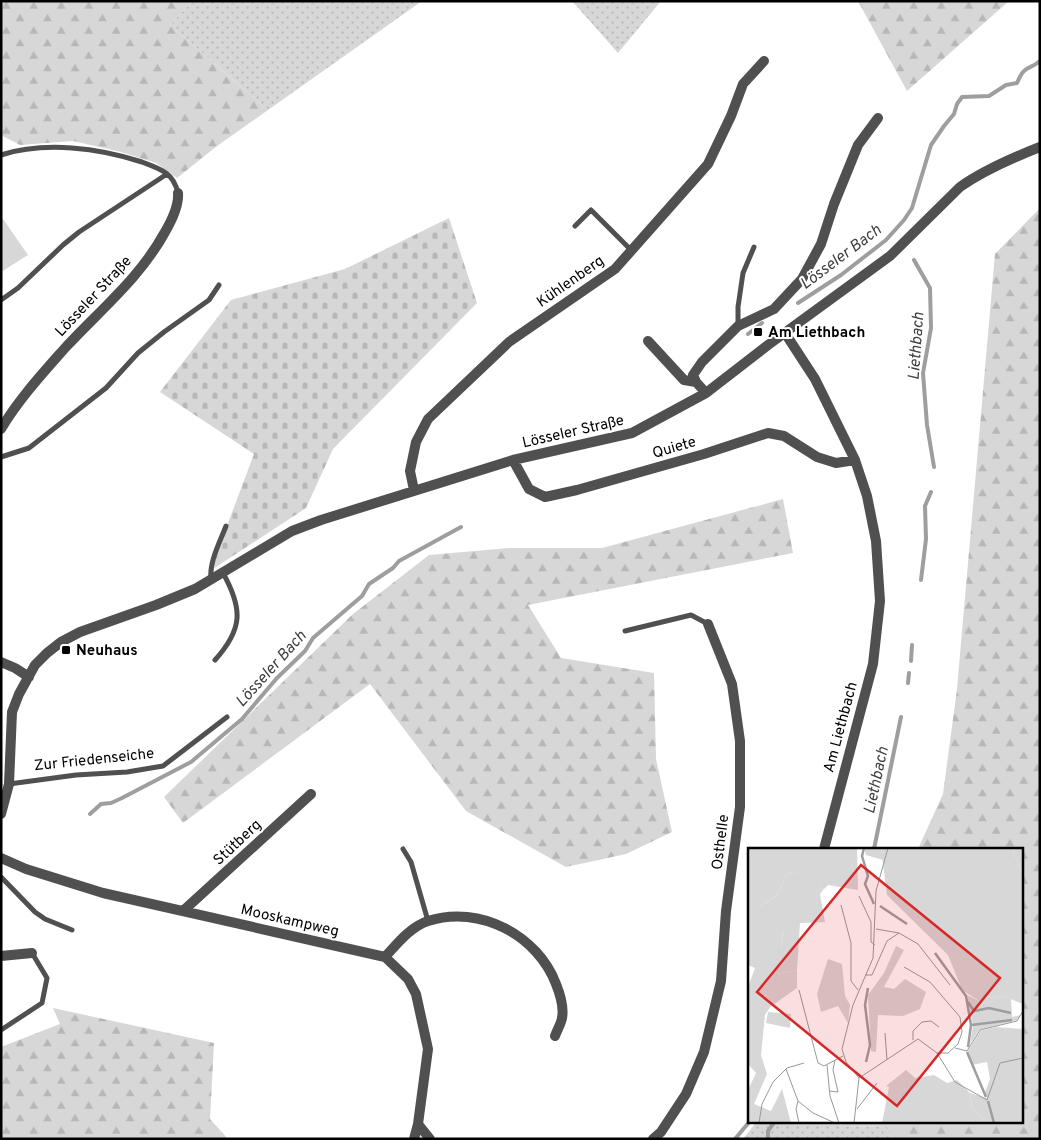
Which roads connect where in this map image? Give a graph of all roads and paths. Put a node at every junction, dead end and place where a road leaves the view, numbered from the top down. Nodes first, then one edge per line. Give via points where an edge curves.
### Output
1 (764, 61) dead end
2 (878, 118) dead end
3 (1040, 148) edge
4 (1, 155) edge
5 (167, 174) junction
6 (178, 193) joint
7 (575, 226) dead end
8 (754, 247) dead end
9 (631, 250) junction
10 (219, 285) dead end
11 (1, 300) edge
12 (738, 326) junction
13 (785, 333) junction
14 (648, 341) dead end
15 (696, 382) junction
16 (706, 393) junction
17 (1, 429) edge
18 (1, 457) edge
19 (513, 460) junction
20 (855, 460) junction
21 (414, 490) junction
22 (226, 526) dead end
23 (223, 573) junction
24 (211, 580) junction
25 (708, 624) joint
26 (624, 631) dead end
27 (215, 660) dead end
28 (1, 662) edge
29 (28, 677) junction
30 (226, 717) dead end
31 (9, 784) junction
32 (311, 794) dead end
33 (1, 814) edge
34 (824, 848) edge
35 (403, 849) dead end
36 (1, 858) edge
37 (1, 877) edge
38 (183, 911) junction
39 (428, 921) junction
40 (72, 930) dead end
41 (32, 954) joint
42 (1, 956) edge
43 (384, 957) junction
44 (1, 1030) edge
45 (555, 1036) dead end
46 (418, 1124) junction
47 (414, 1139) edge
48 (430, 1139) edge
49 (654, 1139) edge

1 - 9 street, Kühlenberg via 743,84 708,164
2 - 12 street via 858,145 821,244 802,279 774,309
3 - 13 street, Lösseler Straße via 972,178 897,250
4 - 5 lane via 44,148 87,150 122,155
5 - 6 lane, Lösseler Straße
5 - 11 lane via 79,232
6 - 17 street, Lösseler Straße via 173,215 154,251 122,292 37,380
7 - 9 lane via 591,210
8 - 12 lane via 743,273
9 - 21 street, Kühlenberg via 615,269 508,342 428,419 416,442 410,471
10 - 18 lane via 209,300 138,353 98,394 29,448
12 - 15 street via 702,362 693,375
13 - 16 street, Lösseler Straße
13 - 20 street, Am Liethbach via 814,379
14 - 15 street via 684,380
15 - 16 street
16 - 19 street, Lösseler Straße via 632,434
19 - 20 street, Quiete via 529,489 545,497 695,457 768,433 784,436 817,457 836,463
19 - 21 street, Lösseler Straße
20 - 34 street, Am Liethbach via 867,496 876,541 880,601 873,664
21 - 23 street, Lösseler Straße via 292,532
22 - 24 lane via 210,572
23 - 24 street, Lösseler Straße
23 - 27 lane via 236,602 236,623 228,645
24 - 29 street, Lösseler Straße via 61,642 47,652
25 - 26 lane, Osthelle via 691,615
25 - 49 street, Osthelle via 732,684 740,741 740,807 720,981 704,1052 686,1094
28 - 29 street
29 - 31 street via 12,712
30 - 31 lane, Zur Friedenseiche via 163,766
31 - 33 street
32 - 38 street, Stütberg
35 - 39 lane via 411,862
36 - 38 street, Mooskampweg via 103,893
37 - 40 lane via 35,912
38 - 43 street, Mooskampweg
39 - 43 street via 408,933
39 - 45 street via 475,918 510,930 526,941 551,969 558,988 562,1017
41 - 42 street
41 - 44 lane via 47,978 42,1004
43 - 46 street, Mooskampweg via 408,979 416,994 428,1049
46 - 47 street, Mooskampweg
46 - 48 street

